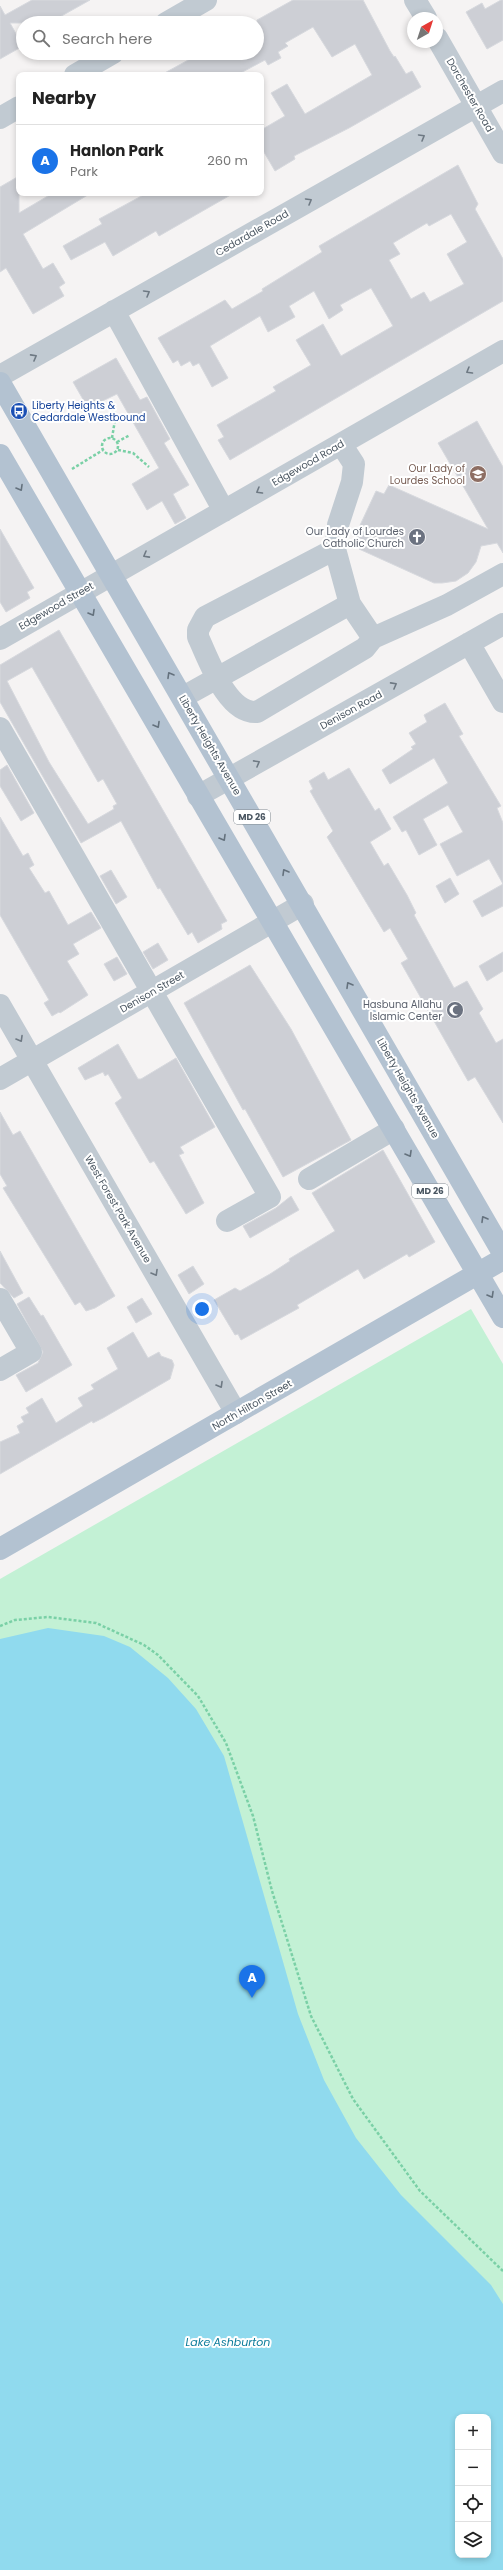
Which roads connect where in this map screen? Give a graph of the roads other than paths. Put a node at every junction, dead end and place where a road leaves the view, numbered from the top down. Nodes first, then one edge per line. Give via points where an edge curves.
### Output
1 (206, 0) edge
2 (415, 0) edge
3 (422, 12) edge
4 (178, 16) edge
5 (443, 48) edge
6 (101, 60) edge
7 (80, 72) edge
8 (503, 91) edge
9 (476, 106) junction
10 (16, 109) edge
11 (0, 118) edge
12 (503, 153) edge
13 (114, 311) junction
14 (503, 351) edge
15 (0, 376) edge
16 (0, 383) edge
17 (341, 444) junction
18 (0, 455) edge
19 (224, 511) junction
20 (335, 549) junction
21 (112, 574) junction
22 (503, 574) edge
23 (80, 592) junction
24 (350, 604) junction
25 (503, 624) edge
26 (0, 638) edge
27 (373, 638) junction
28 (469, 643) junction
29 (218, 678) junction
30 (183, 697) junction
31 (503, 702) edge
32 (0, 728) edge
33 (230, 778) junction
34 (198, 796) junction
35 (303, 904) junction
36 (272, 922) junction
37 (152, 991) junction
38 (0, 1005) edge
39 (32, 1060) junction
40 (0, 1079) edge
41 (394, 1129) junction
42 (309, 1179) dead end
43 (227, 1221) dead end
44 (503, 1253) edge
45 (503, 1259) edge
46 (478, 1274) junction
47 (0, 1299) edge
48 (503, 1317) edge
49 (0, 1370) edge
50 (236, 1413) junction
51 (0, 1549) edge

1 - 4 street
2 - 3 street
5 - 9 street, Dorchester Road
6 - 7 street
8 - 9 street, Cedardale Road
9 - 12 street, Dorchester Road
13 -> 9 street, Cedardale Road
10 - 11 street
15 -> 13 street, Cedardale Road
13 - 19 street
14 -> 17 street, Edgewood Road
16 - 21 main road, Liberty Heights Avenue / MD 26
17 -> 19 street, Edgewood Road
17 - 20 street via 354,464 352,482 338,525
18 -> 23 main road, MD 26
19 -> 21 street, Edgewood Road
20 - 24 street
20 - 29 street via 205,618 198,630 198,637
21 - 23 street, Edgewood Street
30 -> 21 main road, Liberty Heights Avenue / MD 26
22 - 27 street via 447,605
23 - 26 street, Edgewood Street
23 -> 34 main road, MD 26
24 - 27 street
24 - 29 street
25 - 28 street, Denison Road
27 - 29 street via 365,648 257,712 248,712 236,706
28 - 31 street
33 -> 28 street, Denison Road
29 - 30 street
30 - 33 main road, Liberty Heights Avenue / MD 26
32 - 37 street
33 - 34 street, Denison Road
35 -> 33 main road, Liberty Heights Avenue / MD 26
34 -> 36 main road, MD 26
35 - 36 street, Denison Street
44 -> 35 main road, Liberty Heights Avenue / MD 26
36 - 37 street, Denison Street
36 - 41 main road, MD 26
37 - 39 street, Denison Street
37 - 43 street via 270,1197
38 -> 39 street, West Forest Park Avenue
39 - 40 street, Denison Street
39 -> 50 street, West Forest Park Avenue
41 - 42 street
41 -> 46 main road, MD 26
45 - 46 main road, North Hilton Street
46 -> 48 main road, MD 26
46 - 50 main road, North Hilton Street
47 - 49 street via 31,1352
50 - 51 main road, North Hilton Street

